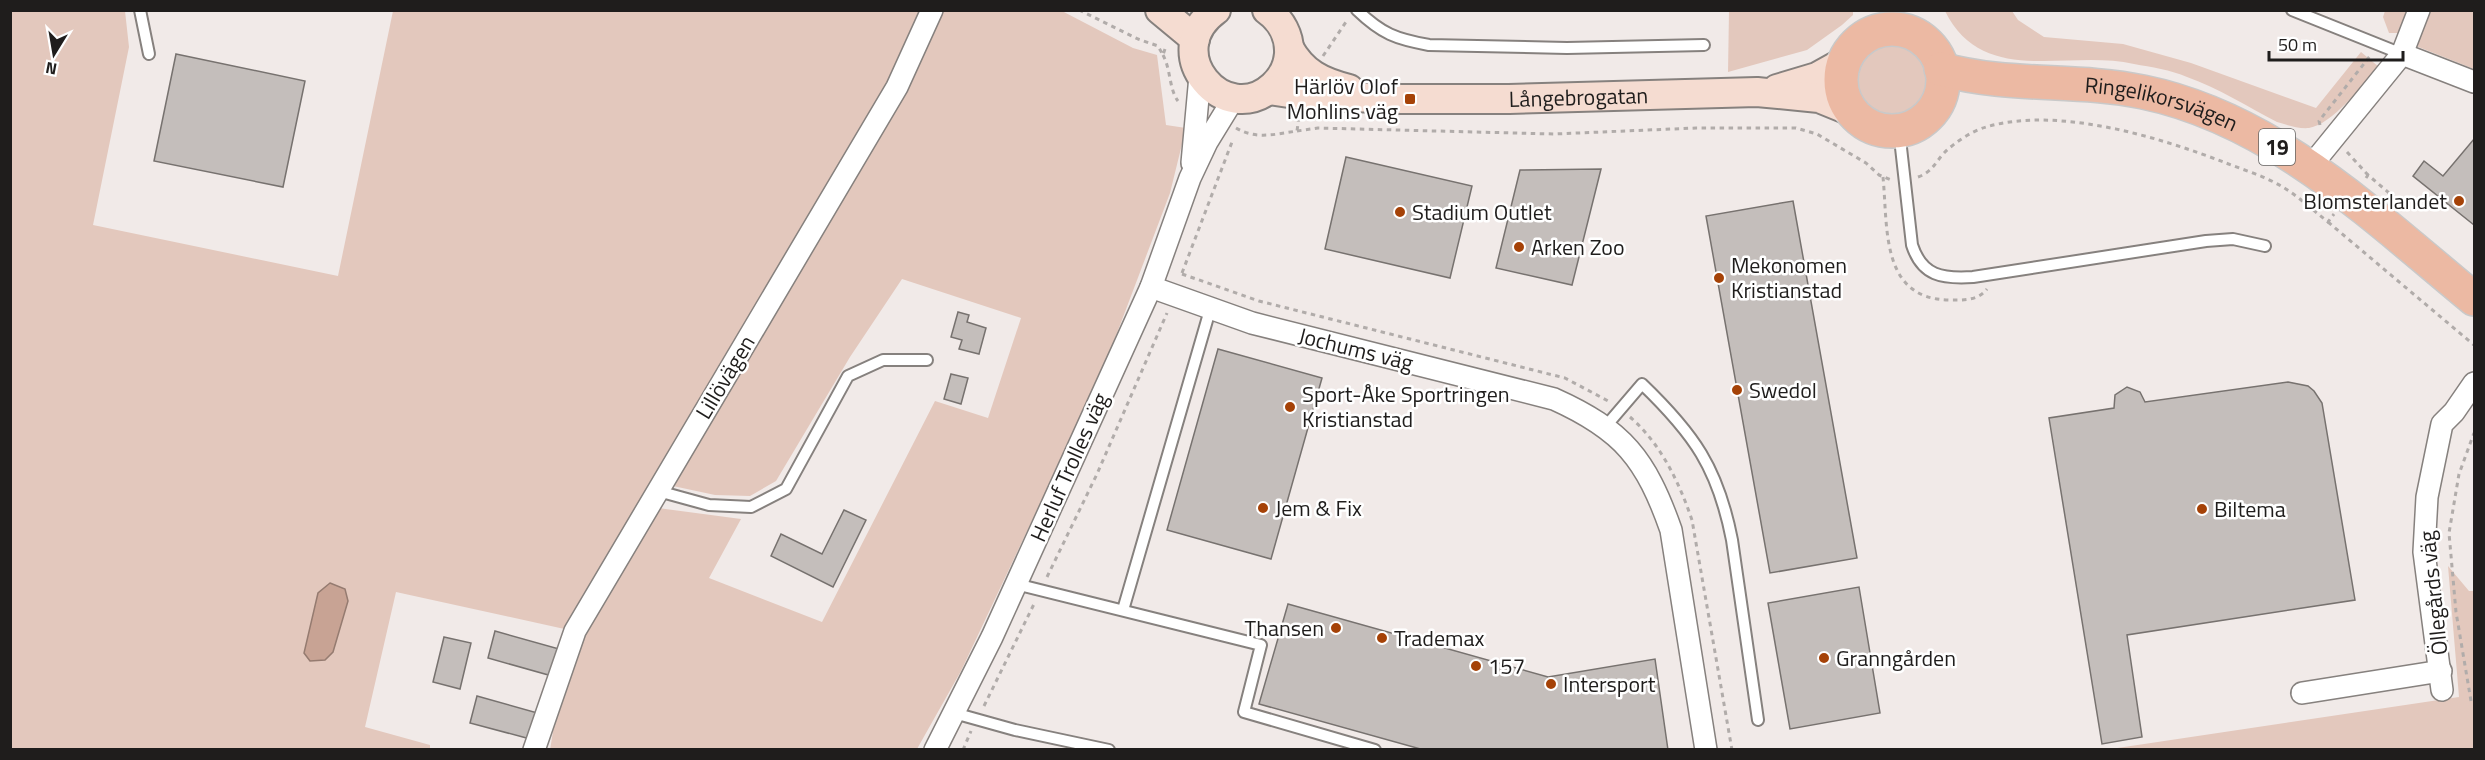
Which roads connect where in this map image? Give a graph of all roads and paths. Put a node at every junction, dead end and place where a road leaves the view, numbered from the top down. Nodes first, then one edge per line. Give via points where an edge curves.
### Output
1 (140, 10) edge
2 (932, 10) edge
3 (1079, 10) edge
4 (1216, 10) edge
5 (1357, 10) edge
6 (1920, 10) edge
7 (2292, 10) edge
8 (2419, 10) edge
9 (1874, 22) edge
10 (1178, 25) edge
11 (1281, 25) edge
12 (1704, 45) dead end
13 (149, 54) dead end
14 (2402, 54) junction
15 (1933, 56) junction
16 (1844, 62) junction
17 (1200, 76) junction
18 (2475, 82) edge
19 (2041, 83) junction
20 (1269, 90) junction
21 (1757, 92) junction
22 (1234, 98) junction
23 (1401, 99) junction
24 (1935, 108) junction
25 (1851, 111) junction
26 (1899, 130) junction
27 (1232, 140) dead end
28 (2310, 167) junction
29 (1190, 178) junction
30 (2328, 222) dead end
31 (2265, 246) dead end
32 (1182, 274) junction
33 (1151, 287) junction
34 (1174, 296) junction
35 (2475, 299) edge
36 (1210, 310) junction
37 (2475, 345) edge
38 (927, 360) dead end
39 (2475, 383) edge
40 (1622, 410) junction
41 (1606, 426) junction
42 (2475, 433) edge
43 (658, 491) junction
44 (1016, 584) junction
45 (1041, 590) junction
46 (1123, 610) junction
47 (2302, 693) dead end
48 (2471, 701) dead end
49 (954, 712) junction
50 (977, 720) junction
51 (1758, 720) dead end
52 (534, 750) edge
53 (935, 750) edge
54 (963, 750) edge
55 (1109, 750) edge
56 (1375, 750) edge
57 (1706, 750) edge
58 (1732, 750) edge

1 - 13 lane
2 - 43 street, Lillövägen via 897,87
3 - 10 path via 1158,46 1163,55
4 - 10 main road via 1202,23
5 - 12 lane via 1378,30 1430,45
6 - 15 main road
7 - 14 lane
8 - 14 street
9 - 15 main road via 1884,30 1913,34
9 - 16 main road
10 - 17 main road
11 - 20 main road via 1285,71
11 - 23 main road, Långebrogatan via 1298,63 1310,75 1357,91
14 - 18 street
14 - 28 street
15 - 19 main road, Ringelikorsvägen / 19 via 1988,80
15 - 24 main road via 1941,89
16 - 21 main road, Långebrogatan via 1817,77
16 - 25 main road via 1841,88
17 - 22 main road via 1212,89
17 - 29 street, Herluf Trolles väg
19 - 24 main road, Ringelikorsvägen / 19
19 - 28 main road, Ringelikorsvägen / 19 via 2105,85 2183,102 2224,117
20 - 22 main road via 1253,97
20 - 23 main road, Långebrogatan
21 - 23 main road, Långebrogatan
21 - 25 main road, Långebrogatan via 1819,98
22 - 29 street, Herluf Trolles väg
24 - 26 main road via 1917,124
25 - 26 main road via 1870,127
26 - 31 lane via 1912,245 1917,262 1934,273 1973,277 2206,241 2233,239
27 - 32 path
28 - 35 main road, Ringelikorsvägen / 19
29 - 33 street, Herluf Trolles väg
30 - 37 path
32 - 34 path
32 - 40 path via 1259,301 1565,378
33 - 34 street, Jochums väg
33 - 44 street, Herluf Trolles väg
34 - 36 street, Jochums väg
34 - 45 path via 1097,474
36 - 41 street, Jochums väg via 1554,399
36 - 46 lane
38 - 43 lane via 883,360 848,376 786,489 750,507 709,506
39 - 47 street, Öllegårds väg via 2442,424 2427,497 2424,552 2441,681
40 - 41 lane
40 - 51 lane via 1642,384 1679,420 1708,463 1732,540
40 - 58 path via 1655,445 1670,468 1692,520
41 - 57 street, Jochums väg via 1644,467 1671,530
42 - 48 path via 2459,474 2449,533 2456,612
43 - 52 street, Lillövägen via 575,631
44 - 45 lane
44 - 49 street, Herluf Trolles väg
45 - 46 lane
45 - 50 path
46 - 56 lane via 1261,645 1244,712
49 - 50 lane
49 - 53 street, Herluf Trolles väg
50 - 54 path
50 - 55 lane

